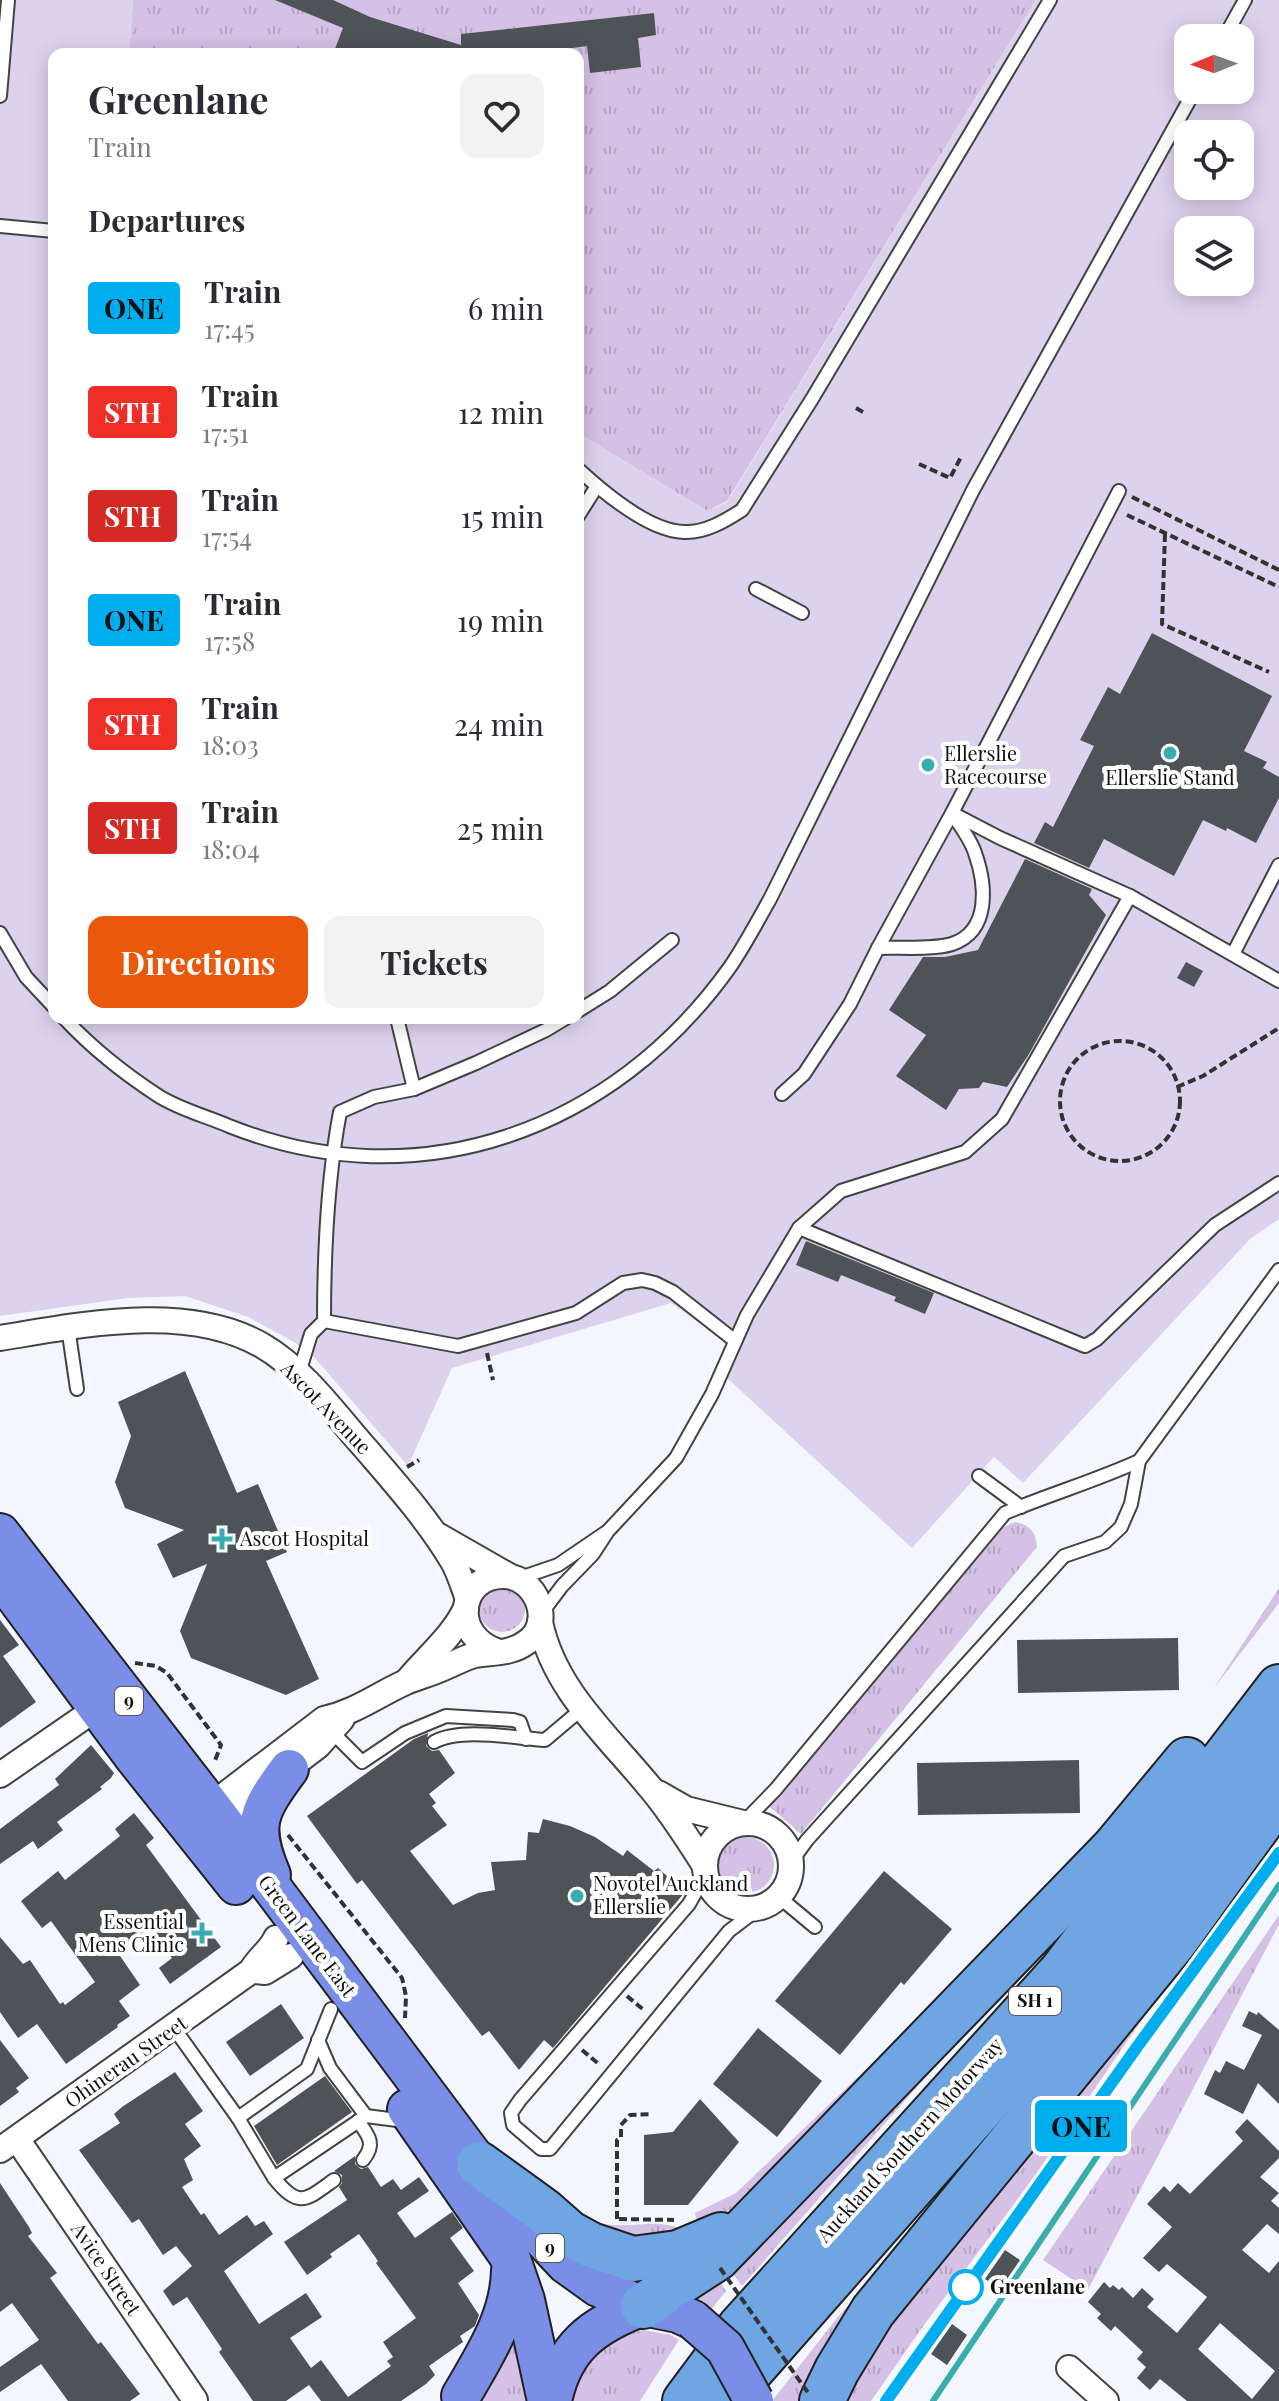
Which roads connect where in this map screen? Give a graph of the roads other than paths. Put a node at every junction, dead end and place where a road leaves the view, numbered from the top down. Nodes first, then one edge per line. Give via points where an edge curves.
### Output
1 (8, 0) edge
2 (1050, 0) edge
3 (1245, 0) edge
4 (1232, 24) edge
5 (0, 96) edge
6 (1187, 104) edge
7 (0, 226) edge
8 (48, 230) edge
9 (584, 474) edge
10 (597, 486) junction
11 (1119, 491) road end
12 (584, 507) edge
13 (756, 589) dead end
14 (802, 613) dead end
15 (952, 813) junction
16 (1279, 865) edge
17 (1130, 896) junction
18 (0, 933) edge
19 (672, 940) dead end
20 (878, 948) junction
21 (1233, 954) junction
22 (1279, 981) edge
23 (48, 1001) edge
24 (584, 1007) edge
25 (70, 1024) edge
26 (398, 1024) edge
27 (556, 1024) edge
28 (414, 1089) junction
29 (782, 1094) dead end
30 (333, 1152) junction
31 (1279, 1183) edge
32 (799, 1228) junction
33 (1279, 1270) edge
34 (324, 1321) junction
35 (68, 1327) junction
36 (0, 1338) edge
37 (734, 1340) junction
38 (299, 1373) junction
39 (77, 1389) dead end
40 (1139, 1461) junction
41 (979, 1476) dead end
42 (1021, 1507) junction
43 (608, 1531) junction
44 (0, 1533) edge
45 (434, 1533) junction
46 (0, 1576) edge
47 (514, 1578) junction
48 (467, 1604) junction
49 (540, 1618) junction
50 (502, 1652) junction
51 (1279, 1675) edge
52 (407, 1681) junction
53 (562, 1681) junction
54 (1279, 1687) edge
55 (97, 1708) junction
56 (583, 1708) junction
57 (339, 1723) junction
58 (526, 1739) junction
59 (1279, 1740) edge
60 (434, 1742) dead end
61 (289, 1769) junction
62 (0, 1775) edge
63 (652, 1790) junction
64 (1279, 1797) edge
65 (204, 1821) junction
66 (743, 1823) junction
67 (791, 1862) junction
68 (705, 1870) junction
69 (768, 1903) junction
70 (815, 1927) dead end
71 (284, 1933) junction
72 (324, 2025) junction
73 (174, 2028) junction
74 (238, 2118) junction
75 (362, 2118) junction
76 (416, 2122) junction
77 (9, 2144) edge
78 (363, 2160) dead end
79 (479, 2164) junction
80 (274, 2178) junction
81 (334, 2180) dead end
82 (766, 2204) junction
83 (511, 2259) junction
84 (643, 2306) junction
85 (1069, 2368) dead end
86 (461, 2396) dead end
87 (816, 2397) edge
88 (195, 2400) edge
89 (549, 2401) edge
90 (685, 2401) edge
91 (724, 2401) edge
92 (754, 2401) edge
93 (1106, 2401) edge

1 - 5 lane
2 - 10 lane via 742,510 704,530 685,532 633,512
3 - 4 lane
6 - 30 lane via 973,490 770,899 729,968 686,1020 619,1080 547,1122 507,1138 433,1153
7 - 8 lane
9 - 10 lane
10 - 12 lane
11 - 15 lane
13 - 14 lane
15 - 17 lane
15 - 20 lane
15 - 20 lane via 974,850 985,889 980,918 966,938 949,945
16 - 21 lane
17 - 21 lane
17 - 32 lane via 1002,1119 965,1152 841,1191
18 - 23 lane via 26,977
19 - 24 lane
20 - 29 lane via 850,1004 804,1074
21 - 22 lane
25 - 30 lane via 159,1097 258,1137
26 - 28 lane
27 - 28 lane
28 - 30 lane via 374,1097 340,1112
30 - 34 lane
31 - 32 lane via 1215,1225 1085,1346
32 - 37 lane
33 - 40 lane
34 - 37 lane via 458,1346 576,1313 623,1283 642,1280 673,1292
34 - 38 lane via 311,1334
35 - 36 street, Ascot Avenue
35 - 38 street, Ascot Avenue via 149,1321 224,1329 263,1346
35 - 39 lane
37 - 43 lane via 712,1394 676,1458
38 - 45 street, Ascot Avenue
40 - 42 lane
40 - 67 lane via 1121,1527 1105,1542 1064,1556
41 - 42 lane
42 - 66 lane via 1005,1513
43 - 47 lane via 558,1565
43 - 49 lane
44 - 65 main road, Green Lane East / 9
45 - 47 street, Ascot Avenue
45 - 48 street, Ascot Avenue via 454,1562
46 - 55 main road, Green Lane East / 9
47 - 48 street via 484,1581
47 - 49 street via 533,1589
48 - 50 street via 469,1632
48 - 52 street via 460,1621
49 - 50 street via 530,1640
49 - 53 street
50 - 52 street via 471,1656
50 - 53 street
51 - 82 highway via 1208,1736 1114,1848
52 - 57 street
53 - 56 street
54 - 90 highway, Auckland Southern Motorway / SH 1 via 1061,1972 740,2327
55 - 62 street
55 - 65 main road, Green Lane East / 9
56 - 58 lane via 545,1740
56 - 63 street
57 - 58 lane via 362,1762 405,1733 446,1716 520,1722
57 - 61 street
57 - 65 street via 324,1719
58 - 60 lane via 461,1734
59 - 91 highway, Auckland Southern Motorway / SH 1 via 1112,1960
61 - 65 street
61 - 71 main road via 261,1812 259,1829
63 - 66 street via 686,1809
63 - 68 street
64 - 87 highway via 1175,1941 873,2311
65 - 71 main road, Green Lane East / 9
66 - 67 street via 770,1828 788,1849
66 - 68 street via 720,1833 707,1854
67 - 69 street via 791,1874
68 - 69 street via 711,1887 731,1906 744,1910
68 - 69 lane via 689,1904 511,2113 513,2125 541,2149 550,2149 729,1931
69 - 70 lane
71 - 72 main road, Green Lane East / 9
71 - 73 street, Ohinerau Street via 251,1971
71 - 79 main road, Green Lane East / 9
72 - 74 lane via 307,2069
72 - 75 lane via 330,2068
72 - 76 main road, Green Lane East / 9
73 - 74 lane
73 - 77 street, Ohinerau Street
74 - 80 lane
75 - 76 lane
75 - 78 lane via 372,2147
75 - 80 lane
76 - 83 main road, Green Lane East / 9
77 - 88 street, Avice Street
79 - 82 highway via 569,2233 633,2259 678,2253 714,2240
79 - 84 main road, Green Lane East / 9 via 566,2264 598,2287
80 - 81 lane via 298,2198 309,2197
82 - 84 highway via 717,2258
83 - 86 main road via 507,2303 496,2336
83 - 89 main road, Green Lane East / 9
84 - 89 main road, Green Lane East / 9 via 605,2322 574,2348
84 - 92 main road, Green Lane East / 9, bridge via 693,2320 725,2348
85 - 93 street

